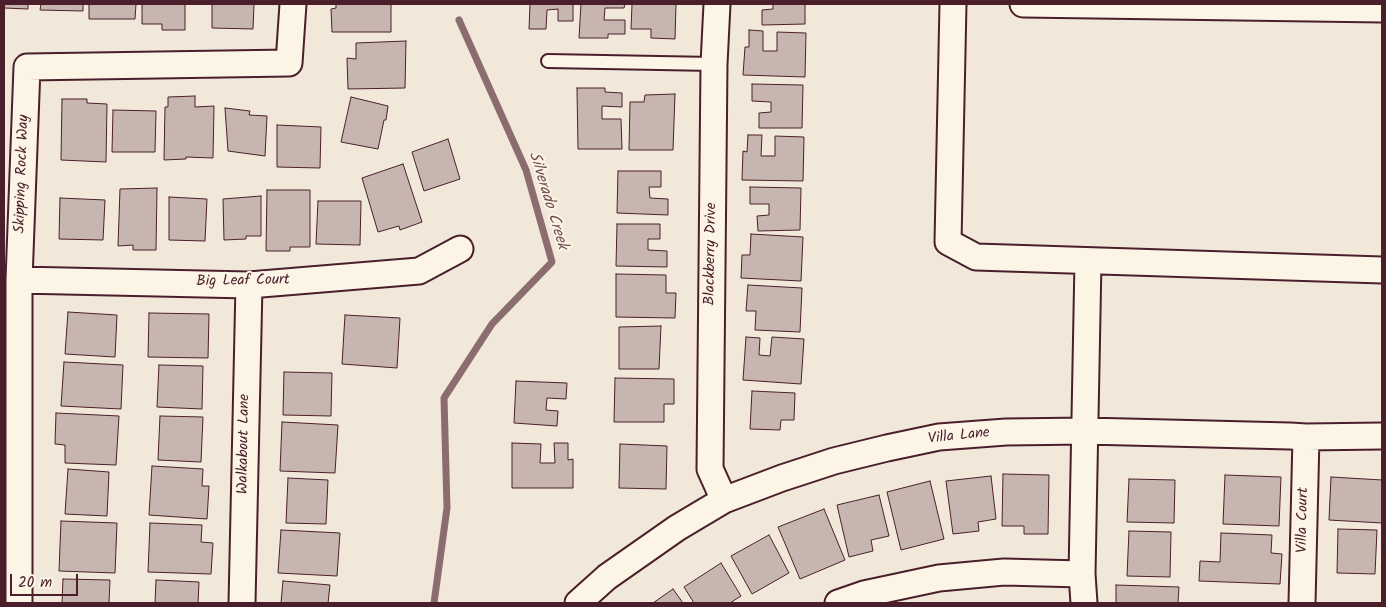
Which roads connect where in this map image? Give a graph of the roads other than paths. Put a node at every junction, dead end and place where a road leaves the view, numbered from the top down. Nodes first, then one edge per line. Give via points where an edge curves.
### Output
1 (293, 4) edge
2 (717, 4) edge
3 (953, 4) edge
4 (1023, 4) edge
5 (1382, 9) edge
6 (548, 60) dead end
7 (714, 64) junction
8 (460, 248) dead end
9 (1088, 261) junction
10 (1382, 270) edge
11 (19, 280) junction
12 (249, 285) junction
13 (1086, 431) junction
14 (1382, 436) edge
15 (1306, 437) junction
16 (724, 500) junction
17 (1082, 574) junction
18 (19, 603) edge
19 (242, 603) edge
20 (578, 603) edge
21 (838, 603) edge
22 (1084, 603) edge
23 (1302, 603) edge

1 - 11 street, Skipping Rock Way via 289,63 27,67
2 - 7 street, Blackberry Drive
3 - 9 street via 948,242 976,257
4 - 5 street
6 - 7 lane
7 - 16 street, Blackberry Drive via 710,469
8 - 12 street, Big Leaf Court via 419,271
9 - 10 street
9 - 13 street
11 - 12 street, Big Leaf Court
11 - 18 street, Skipping Rock Way
12 - 19 street, Walkabout Lane
13 - 15 street, Villa Lane
13 - 16 street, Villa Lane via 939,437 834,462
13 - 17 street
14 - 15 street, Villa Lane
15 - 23 street, Villa Court
16 - 20 street, Villa Lane via 607,577
17 - 21 street via 1004,572 939,578
17 - 22 street

